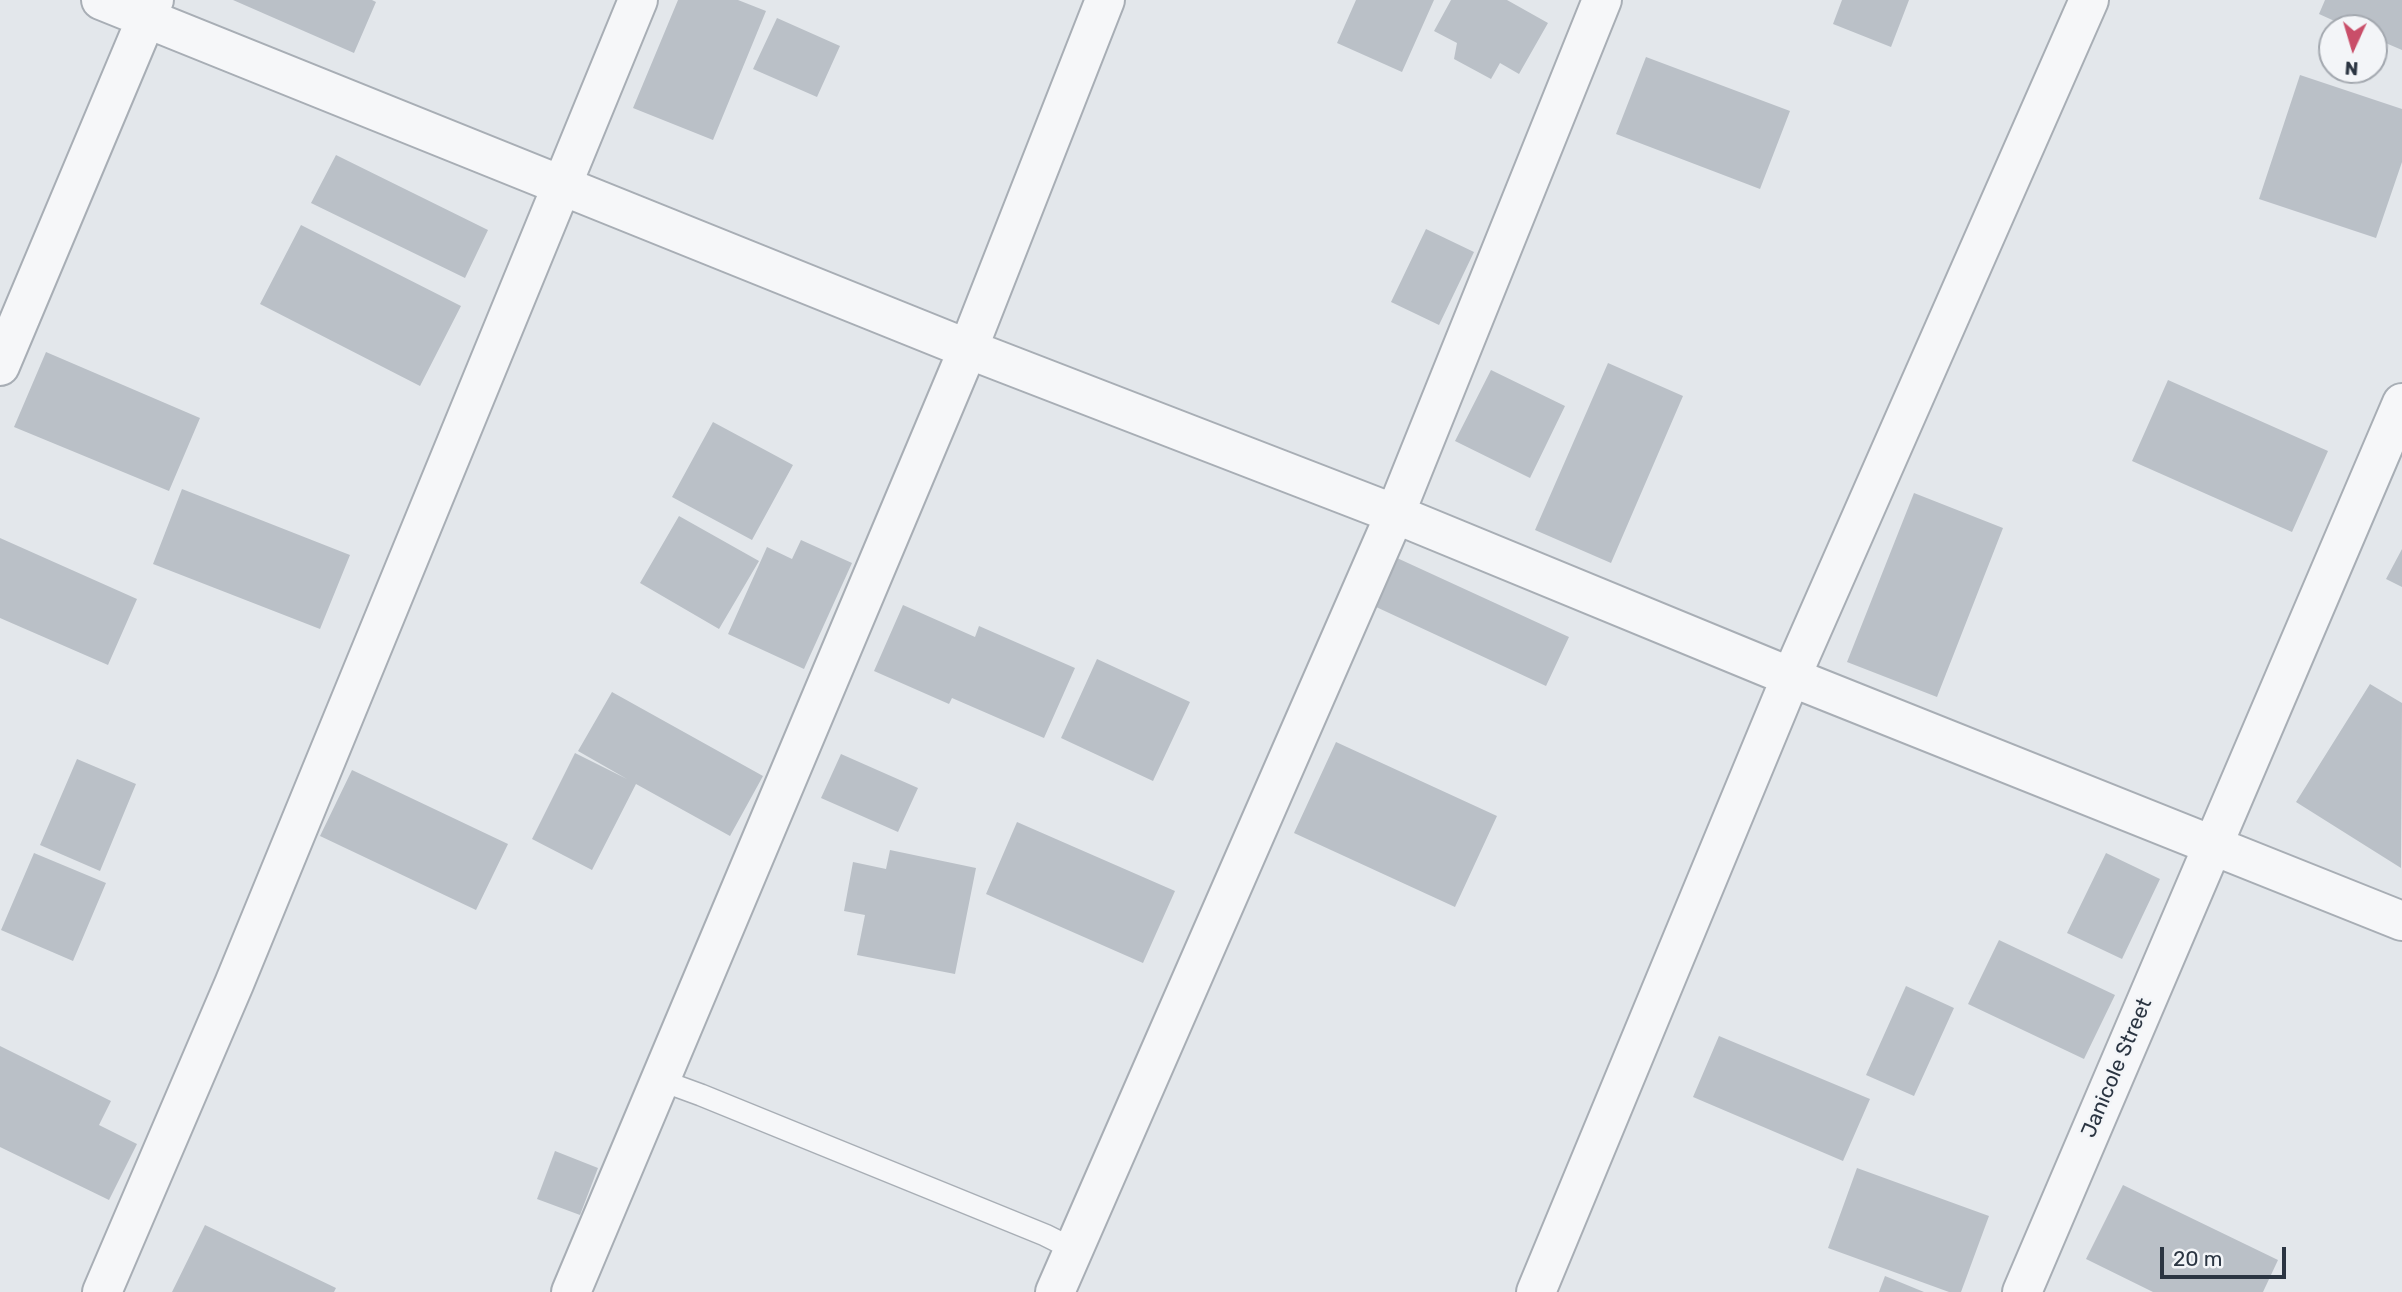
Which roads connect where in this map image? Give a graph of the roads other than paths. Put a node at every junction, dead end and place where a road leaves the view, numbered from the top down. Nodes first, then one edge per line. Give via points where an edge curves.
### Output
1 (101, 0) edge
2 (638, 0) edge
3 (1105, 0) edge
4 (1602, 0) edge
5 (2089, 0) edge
6 (150, 9) edge
7 (561, 184) junction
8 (968, 349) junction
9 (0, 366) edge
10 (2402, 403) edge
11 (1395, 514) junction
12 (1791, 677) junction
13 (2212, 845) junction
14 (2402, 921) edge
15 (660, 1080) junction
16 (1073, 1249) junction
17 (102, 1292) edge
18 (570, 1292) edge
19 (1055, 1292) edge
20 (1536, 1292) edge
21 (2022, 1292) edge

1 - 6 street
2 - 7 street
3 - 8 street
4 - 11 street
5 - 12 street
6 - 7 street
6 - 9 street
7 - 8 street
7 - 17 street via 234,984
8 - 11 street
8 - 15 street
10 - 13 street, Janicole Street
11 - 12 street
11 - 16 street
12 - 13 street
12 - 20 street
13 - 14 street
13 - 21 street, Janicole Street
15 - 16 lane
15 - 18 street
16 - 19 street

